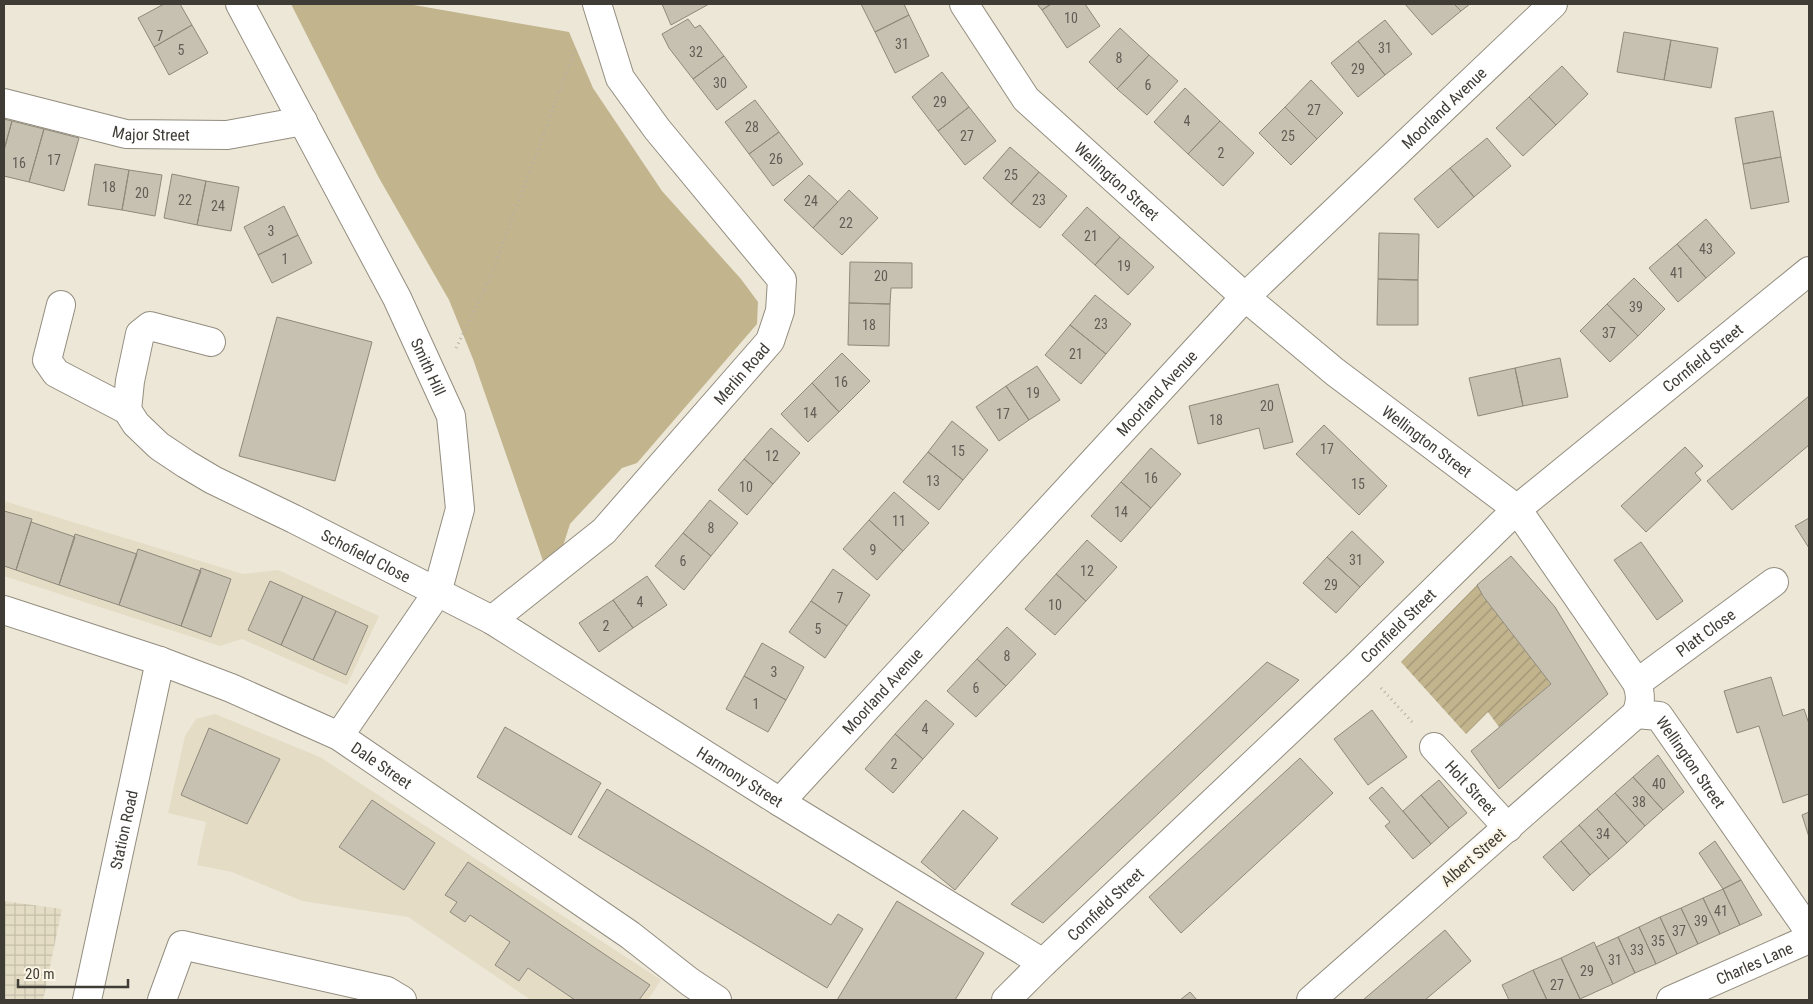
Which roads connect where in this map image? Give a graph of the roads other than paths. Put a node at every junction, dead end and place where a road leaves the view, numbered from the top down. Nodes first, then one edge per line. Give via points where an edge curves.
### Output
1 (240, 4) edge
2 (964, 4) edge
3 (1553, 4) edge
4 (600, 13) edge
5 (4, 103) edge
6 (303, 121) junction
7 (1809, 271) edge
8 (1245, 297) junction
9 (61, 305) dead end
10 (211, 342) dead end
11 (127, 410) junction
12 (1517, 509) junction
13 (1774, 582) dead end
14 (438, 593) junction
15 (4, 610) edge
16 (492, 620) junction
17 (160, 661) junction
18 (1637, 683) junction
19 (1636, 714) junction
20 (339, 736) junction
21 (1434, 747) road end
22 (780, 802) junction
23 (1508, 828) junction
24 (1809, 931) edge
25 (1809, 939) edge
26 (1043, 963) junction
27 (684, 991) edge
28 (92, 999) edge
29 (162, 1000) edge
30 (402, 1000) edge
31 (717, 1000) edge
32 (1006, 1000) edge
33 (1310, 1000) edge
34 (1671, 1000) edge

1 - 6 street, Smith Hill
2 - 8 street, Wellington Street via 1026,99
3 - 8 street, Moorland Avenue
4 - 16 street, Merlin Road via 620,78 657,129 782,280 780,311 770,341 604,531
5 - 6 street, Major Street via 126,134 227,134
6 - 14 street, Smith Hill via 397,298 451,416 460,509
7 - 12 street, Cornfield Street
8 - 12 street, Wellington Street via 1336,372
8 - 22 street, Moorland Avenue
9 - 11 street via 47,360 56,373
10 - 11 street via 150,326 144,330 140,334 130,381
11 - 14 street, Schofield Close via 136,424 159,446 213,480
12 - 18 street, Wellington Street
12 - 26 street, Cornfield Street via 1359,664
13 - 18 street, Platt Close
14 - 16 street, Harmony Street
14 - 20 street, Smith Hill
15 - 17 street, Dale Street
16 - 22 street, Harmony Street
17 - 20 street, Dale Street via 231,688
17 - 28 street, Station Road
18 - 19 street, Wellington Street via 1641,700
19 - 23 street, Albert Street
19 - 24 street, Wellington Street via 1659,716
20 - 27 street, Dale Street via 630,936
21 - 23 street, Holt Street
22 - 26 street, Harmony Street
23 - 33 street, Albert Street
25 - 34 street, Charles Lane
26 - 32 street, Cornfield Street
27 - 31 street, Dale Street
29 - 30 street via 182,945 387,991

